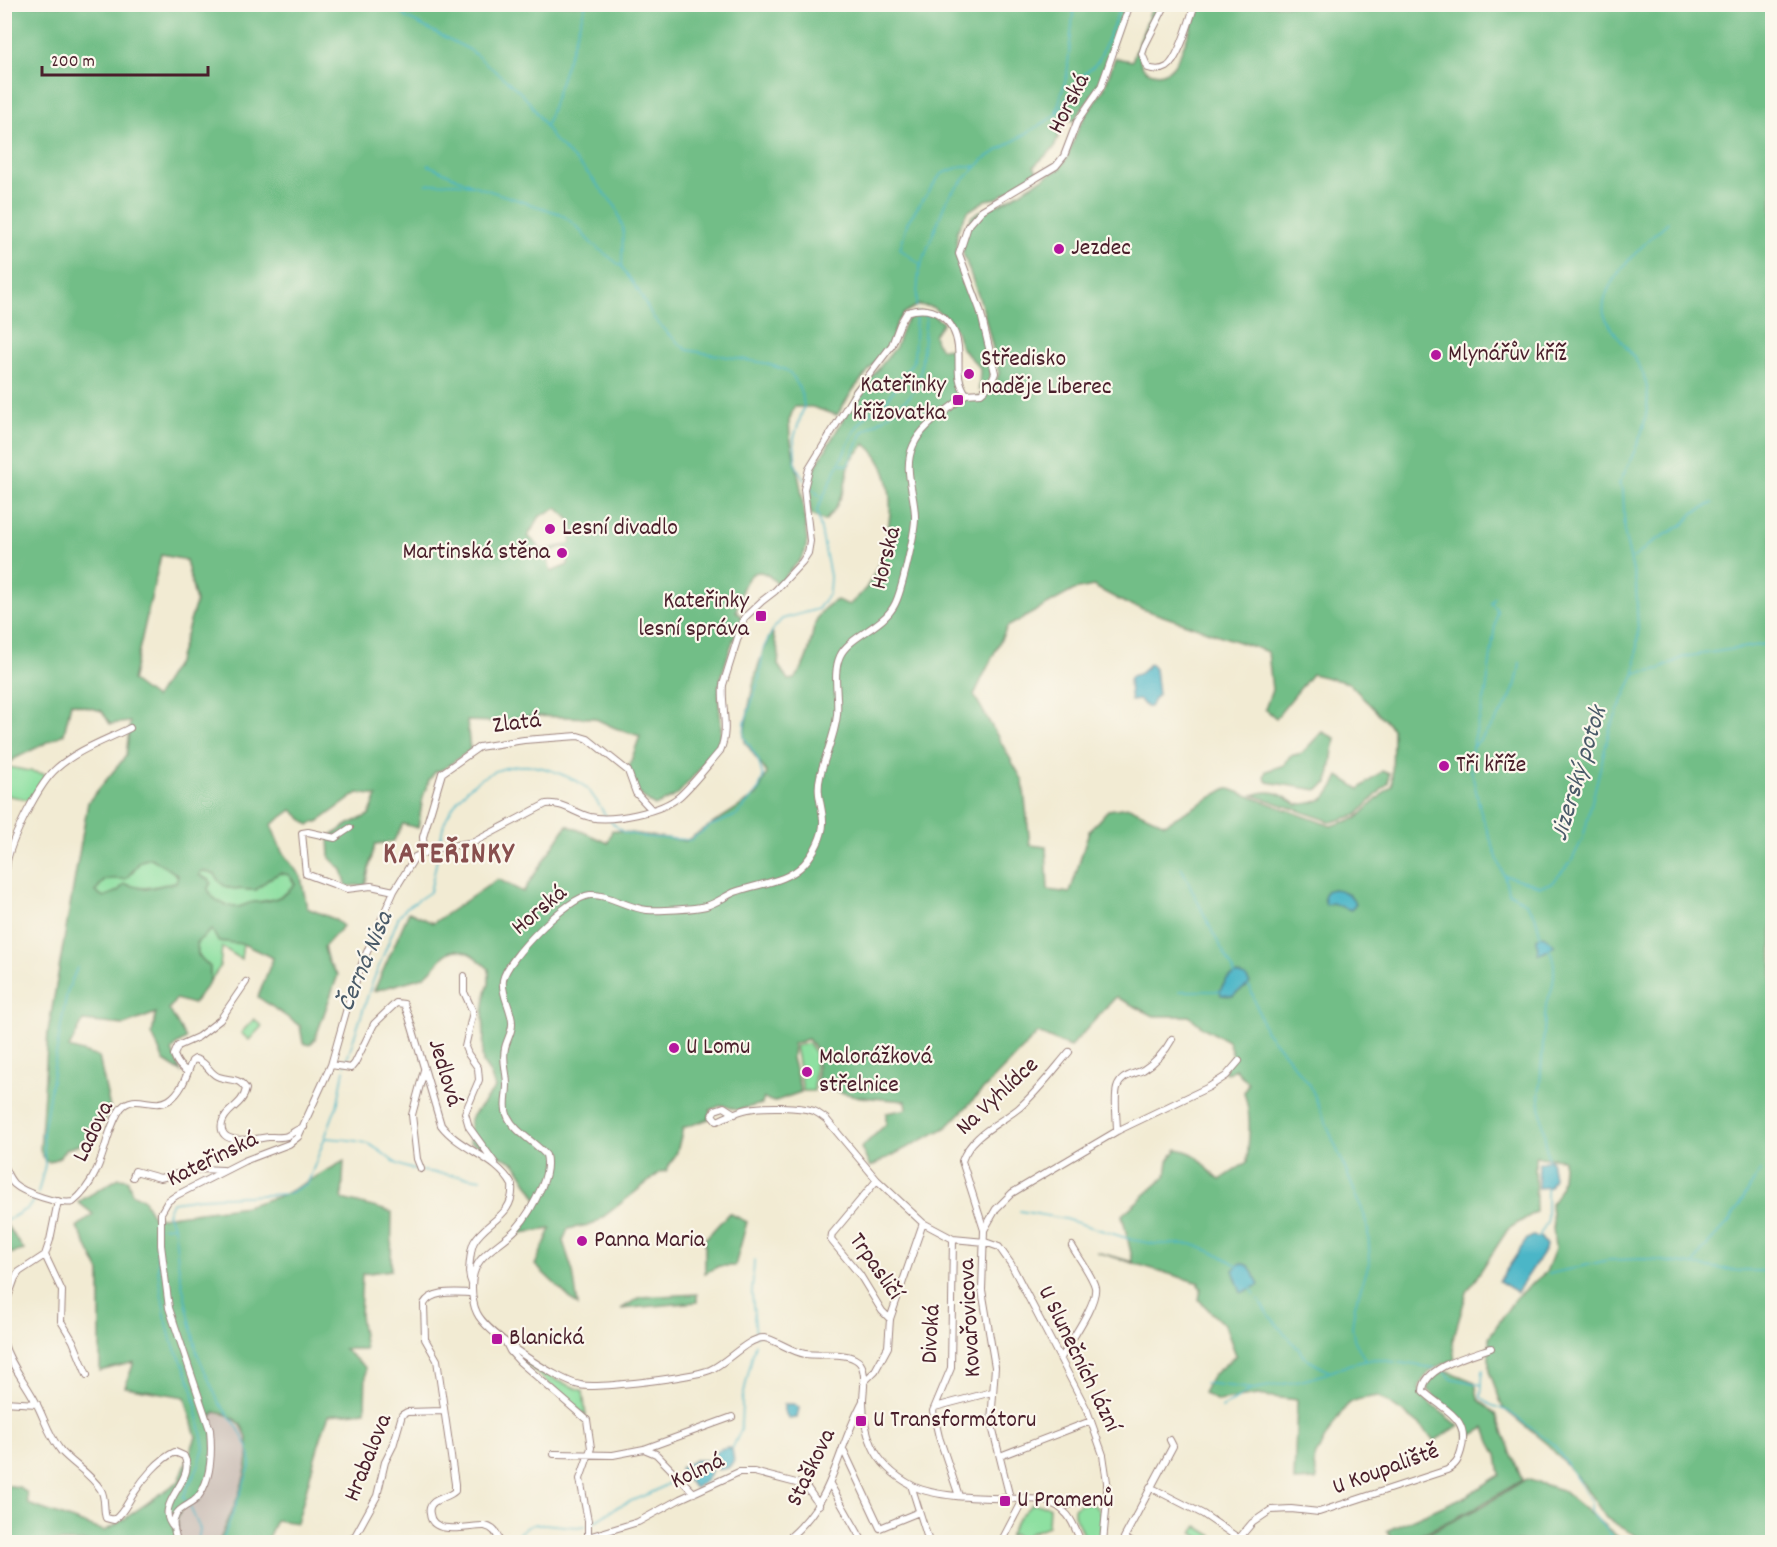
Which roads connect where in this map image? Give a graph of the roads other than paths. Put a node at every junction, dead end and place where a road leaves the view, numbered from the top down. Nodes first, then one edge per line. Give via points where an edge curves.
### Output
1 (1130, 4) edge
2 (1166, 4) edge
3 (1195, 4) edge
4 (966, 394) junction
5 (130, 728) dead end
6 (651, 809) junction
7 (350, 828) dead end
8 (424, 851) junction
9 (6, 861) edge
10 (4, 884) edge
11 (394, 891) junction
12 (4, 959) edge
13 (465, 976) dead end
14 (246, 982) dead end
15 (4, 987) edge
16 (1172, 1039) dead end
17 (1069, 1052) dead end
18 (1239, 1061) dead end
19 (335, 1065) junction
20 (424, 1069) junction
21 (188, 1072) junction
22 (735, 1114) dead end
23 (304, 1127) junction
24 (1117, 1131) junction
25 (4, 1167) edge
26 (421, 1169) dead end
27 (498, 1169) junction
28 (224, 1170) junction
29 (133, 1177) dead end
30 (877, 1180) junction
31 (58, 1201) junction
32 (923, 1222) junction
33 (984, 1230) junction
34 (953, 1239) junction
35 (985, 1242) junction
36 (1072, 1246) dead end
37 (45, 1255) junction
38 (472, 1284) junction
39 (472, 1293) junction
40 (4, 1308) edge
41 (890, 1319) junction
42 (506, 1343) junction
43 (4, 1344) edge
44 (1490, 1348) dead end
45 (1061, 1358) junction
46 (87, 1375) dead end
47 (864, 1382) junction
48 (992, 1392) junction
49 (863, 1401) junction
50 (4, 1402) edge
51 (37, 1404) junction
52 (935, 1407) junction
53 (443, 1411) junction
54 (732, 1417) dead end
55 (1091, 1421) junction
56 (866, 1425) junction
57 (851, 1429) junction
58 (1170, 1440) dead end
59 (644, 1449) junction
60 (844, 1450) junction
61 (554, 1454) dead end
62 (589, 1456) junction
63 (1000, 1456) junction
64 (830, 1484) junction
65 (911, 1485) junction
66 (1150, 1487) junction
67 (694, 1493) junction
68 (959, 1496) junction
69 (1010, 1498) junction
70 (1024, 1498) junction
71 (1107, 1500) junction
72 (819, 1505) junction
73 (1061, 1508) junction
74 (919, 1512) junction
75 (174, 1528) junction
76 (794, 1539) edge
77 (586, 1540) edge
78 (1240, 1541) edge
79 (177, 1542) edge
80 (342, 1542) edge
81 (499, 1542) edge
82 (784, 1542) edge
83 (863, 1542) edge
84 (929, 1542) edge
85 (1001, 1542) edge
86 (1081, 1542) edge
87 (1103, 1542) edge
88 (1131, 1542) edge

1 - 4 street, Horská via 1101,87 1077,122 1064,156 1056,166 982,210 964,234 959,254 995,373 981,393
2 - 3 street via 1144,45 1148,68 1153,70 1165,68 1173,61
4 - 6 street via 959,377 954,332 931,309 907,312 892,345 855,392 809,469 804,489 808,553 775,591 744,618 723,685 725,730 720,751 679,797
4 - 38 street, Horská via 924,429 913,445 907,465 915,521 896,602 890,613 840,656 834,734 818,794 824,822 819,841 804,863 781,879 732,893 705,907 647,910 600,895 586,895 537,932 513,958 503,978 513,1025 505,1049 505,1110 511,1123 546,1155 547,1169 521,1223 479,1261
5 - 9 street via 67,760 51,774
6 - 8 street via 603,819 546,804 474,842
6 - 8 street, Zlatá via 636,794 628,771 588,739 579,736 524,740 479,747 442,773 423,837
7 - 11 street via 335,838 302,833 306,874 347,889 371,886
8 - 11 street, Kateřinská via 415,857
9 - 10 street
11 - 19 street, Kateřinská via 356,981
12 - 15 street
13 - 27 street via 464,992 473,1012 465,1047 478,1068 479,1080 465,1113 469,1127
14 - 21 street via 220,1020 178,1047 176,1060
16 - 24 street via 1165,1053 1122,1079 1116,1088
17 - 33 street, Na Vyhlídce via 1019,1108 977,1138 966,1151 962,1161 965,1175
18 - 24 street via 1209,1087
19 - 20 street, Jedlová via 351,1068 374,1024 396,1003 404,1004
19 - 23 street, Kateřinská
20 - 26 street via 412,1115
20 - 27 street, Jedlová via 441,1125
21 - 23 street via 192,1061 198,1059 219,1078 243,1084 244,1097 222,1123 228,1137 236,1140 286,1136
21 - 31 street, Ladova via 169,1100 133,1100 123,1106 87,1186 73,1202
22 - 30 street via 747,1109 784,1108 817,1112
23 - 28 street, Kateřinská via 289,1144
24 - 33 street via 1012,1193 996,1209
25 - 31 street via 14,1184
27 - 38 street, Jedlová via 510,1180 513,1192 507,1207 474,1243 469,1276
28 - 29 street via 199,1169 160,1178 135,1171
28 - 75 street, Kateřinská via 168,1201 161,1213 169,1308 210,1430 212,1449 204,1488 196,1499 180,1509
30 - 32 street
30 - 41 street, Trpasličí via 831,1240
31 - 37 street
32 - 34 street
32 - 41 street
33 - 35 street, Na Vyhlídce
34 - 35 street
34 - 52 street, Divoká via 951,1368
35 - 45 street, U Slunečních lázní via 999,1247 1006,1255
35 - 48 street, Kovařovicova via 982,1290 994,1359
36 - 45 street via 1095,1287 1089,1309
37 - 40 street via 19,1272
37 - 46 street via 62,1291 61,1321
38 - 39 street, Horská
39 - 42 street, Horská via 481,1320
39 - 53 street via 432,1296 424,1304 425,1339 437,1360
41 - 47 street via 888,1347
42 - 47 street, Horská via 570,1382 586,1386 707,1371 730,1359 744,1345 762,1338 800,1353 855,1359 863,1369
42 - 62 street via 520,1362 586,1420
43 - 51 street via 16,1373
44 - 78 street, U Koupaliště via 1436,1370 1423,1384 1423,1391 1457,1417 1463,1431 1463,1445 1454,1466 1319,1512 1271,1510 1252,1523
45 - 55 street, U Slunečních lázní
47 - 49 street
48 - 52 street, Kovařovicova
48 - 63 street, Kovařovicova via 991,1422
49 - 56 street
49 - 57 street, Staškova
50 - 51 street
51 - 75 street via 50,1436 100,1490 109,1520 120,1516 140,1484 168,1455 175,1452 184,1456 188,1471 175,1491 168,1513
52 - 68 street, Divoká via 939,1437
53 - 80 street, Hrabalova via 402,1415 377,1496 355,1536
53 - 81 street via 455,1491 435,1501 430,1507 431,1519 441,1527 485,1526 494,1530
54 - 59 street
55 - 63 street
55 - 71 street, U Slunečních lázní via 1103,1455
56 - 57 street
56 - 65 street via 878,1456
57 - 60 street, Staškova
58 - 66 street via 1173,1446
59 - 62 street
59 - 67 street via 656,1454
60 - 64 street, Staškova
60 - 74 street via 880,1528
61 - 62 street
62 - 77 street via 580,1479 588,1521
63 - 69 street, Kovařovicova
64 - 72 street, Staškova
64 - 83 street
65 - 68 street
65 - 74 street
66 - 78 street via 1203,1514
66 - 88 street via 1124,1538
67 - 72 street, Kolmá via 739,1472 754,1472 800,1484
67 - 77 street, Kolmá via 638,1522
68 - 69 street
69 - 70 street
70 - 73 street via 1043,1500
70 - 85 street
71 - 73 street via 1079,1501
71 - 87 street, U Slunečních lázní
72 - 76 street, Staškova
73 - 86 street
74 - 84 street
75 - 79 street
76 - 82 street, Staškova

